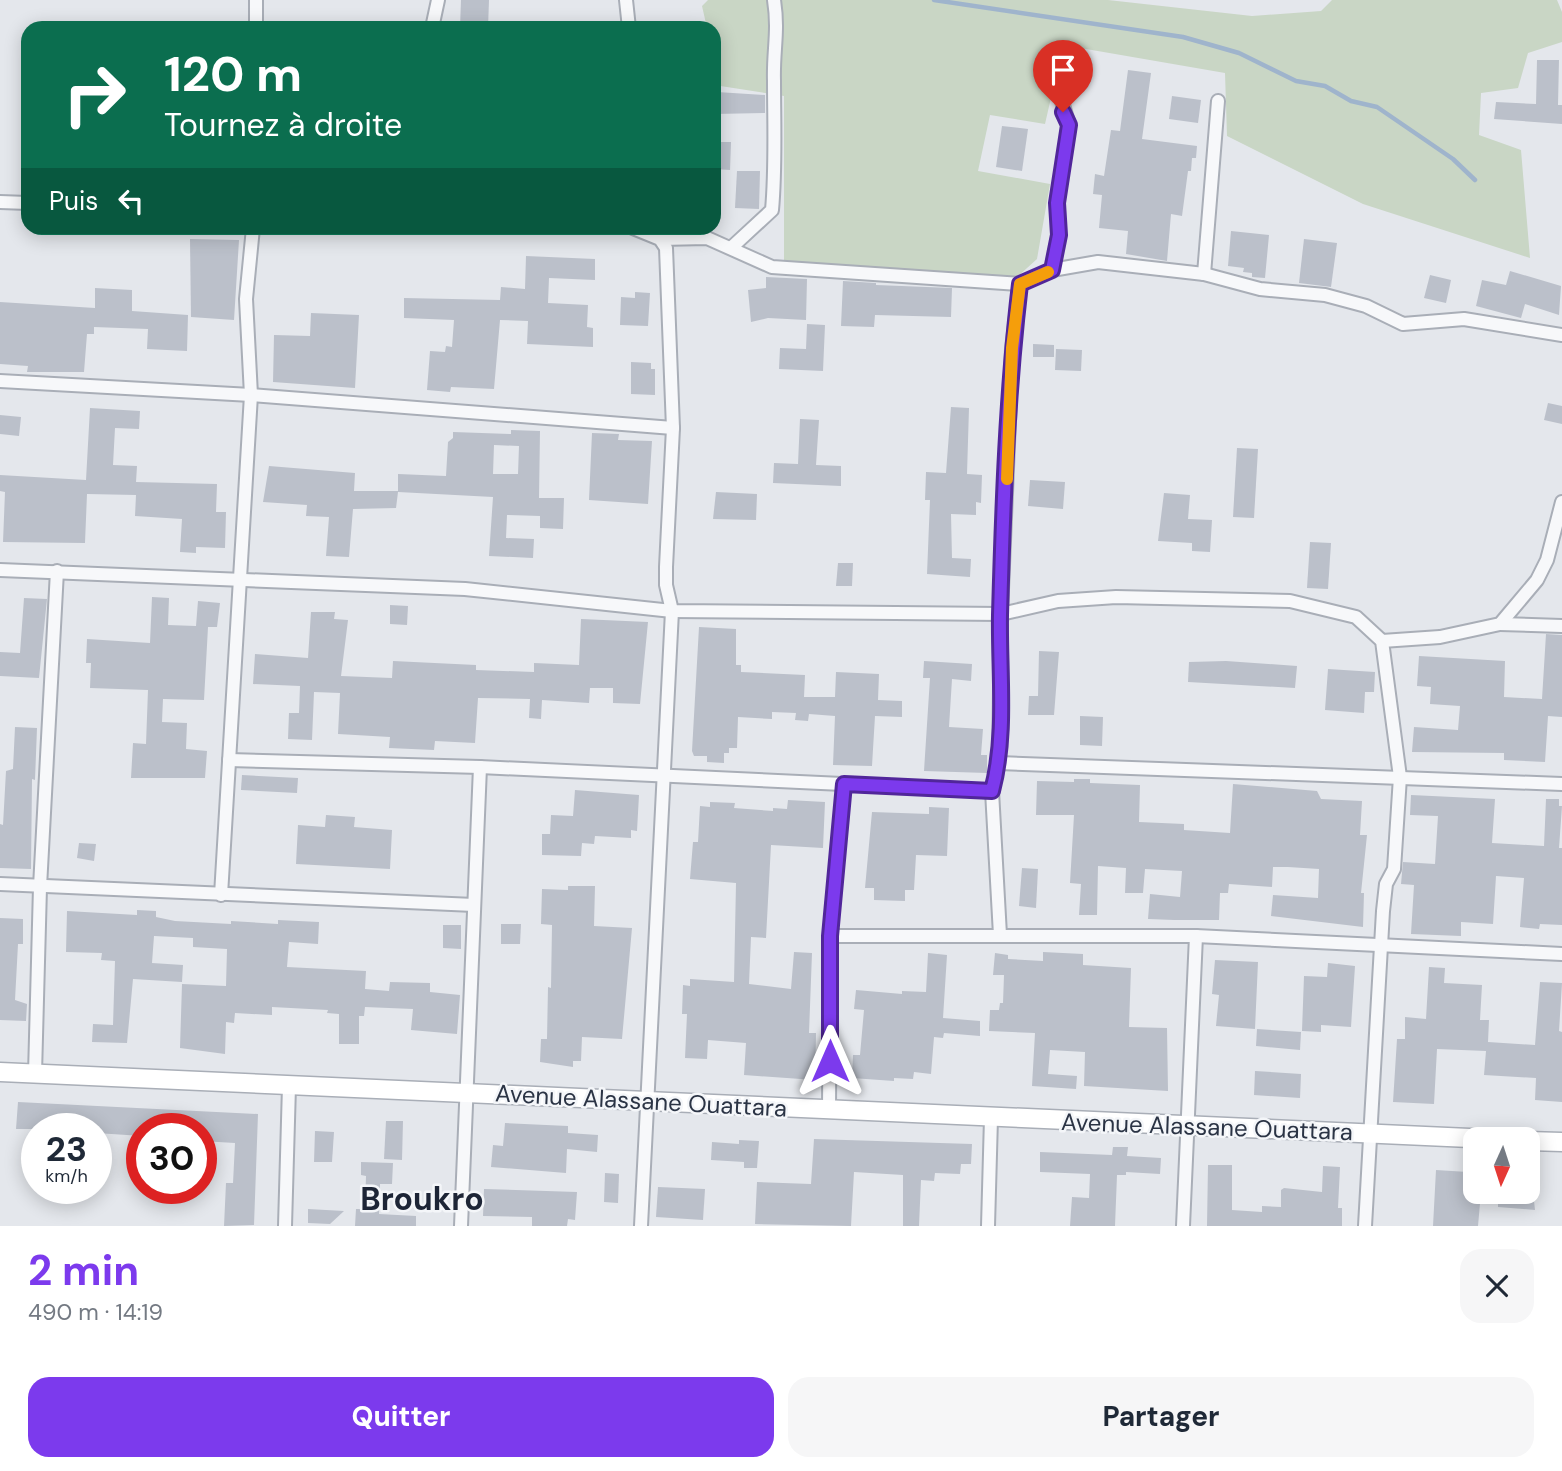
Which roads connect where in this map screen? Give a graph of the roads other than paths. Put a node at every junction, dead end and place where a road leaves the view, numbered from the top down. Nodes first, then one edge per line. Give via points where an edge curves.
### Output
1 (256, 0) edge
2 (439, 0) edge
3 (626, 0) edge
4 (774, 0) edge
5 (256, 21) edge
6 (434, 21) edge
7 (628, 21) edge
8 (1071, 58) dead end
9 (1218, 101) dead end
10 (0, 202) edge
11 (21, 203) edge
12 (252, 235) edge
13 (650, 235) edge
14 (660, 239) junction
15 (732, 247) junction
16 (1052, 270) junction
17 (1204, 274) junction
18 (1020, 284) junction
19 (1562, 335) edge
20 (0, 381) edge
21 (251, 395) junction
22 (673, 428) junction
23 (1562, 502) edge
24 (0, 570) edge
25 (57, 570) junction
26 (240, 580) junction
27 (672, 611) junction
28 (1000, 614) junction
29 (1500, 624) junction
30 (1562, 626) edge
31 (1382, 641) junction
32 (229, 760) junction
33 (999, 762) junction
34 (480, 767) junction
35 (666, 777) junction
36 (1400, 777) junction
37 (844, 784) junction
38 (1562, 784) edge
39 (992, 791) junction
40 (0, 884) edge
41 (40, 887) junction
42 (221, 895) junction
43 (474, 905) junction
44 (1000, 935) junction
45 (830, 936) junction
46 (1196, 936) junction
47 (1381, 946) junction
48 (1562, 954) edge
49 (0, 1072) edge
50 (35, 1074) junction
51 (289, 1086) junction
52 (469, 1094) junction
53 (647, 1099) junction
54 (830, 1111) junction
55 (991, 1118) junction
56 (1188, 1125) junction
57 (1370, 1134) junction
58 (1463, 1138) edge
59 (1540, 1141) edge
60 (1562, 1142) edge
61 (285, 1226) edge
62 (461, 1226) edge
63 (641, 1226) edge
64 (988, 1226) edge
65 (1183, 1226) edge
66 (1365, 1226) edge

1 - 5 street
2 - 6 street
3 - 7 street
4 - 15 street via 779,29 772,210
8 - 16 street via 1061,98 1069,125
9 - 17 street
10 - 11 street
12 - 21 street via 246,299
13 - 14 street
14 - 15 street via 707,238
14 - 22 street via 666,248
15 - 18 street via 772,267
16 - 17 street via 1098,262
16 - 18 street
17 - 19 street via 1260,289 1347,299 1403,324 1464,319
18 - 28 street via 1012,348
20 - 21 street
21 - 22 street
21 - 26 street
22 - 27 street via 666,585
23 - 29 street via 1537,580
24 - 25 street
25 - 26 street
25 - 41 street
26 - 27 street via 465,589
26 - 32 street
27 - 28 street
27 - 35 street
28 - 31 street via 1058,601 1115,597 1290,601 1356,617
28 - 33 street
29 - 30 street
29 - 31 street via 1440,637
31 - 36 street
32 - 34 street
32 - 42 street
33 - 36 street
33 - 39 street
34 - 35 street
34 - 43 street
35 - 37 street
35 - 53 street
36 - 38 street
36 - 47 street via 1394,869 1386,884
37 - 39 street
37 - 45 street
39 - 44 street
40 - 41 street
41 - 42 street
41 - 50 street
42 - 43 street
43 - 52 street
44 - 45 street
44 - 46 street
45 - 54 street
46 - 47 street
46 - 56 street
47 - 48 street
47 - 57 street
49 - 50 street, Avenue Alassane Ouattara
50 - 51 street, Avenue Alassane Ouattara
51 - 52 street, Avenue Alassane Ouattara
51 - 61 street
52 - 53 street, Avenue Alassane Ouattara
52 - 62 street
53 - 54 street, Avenue Alassane Ouattara
53 - 63 street
54 - 55 street, Avenue Alassane Ouattara
55 - 56 street, Avenue Alassane Ouattara
55 - 64 street
56 - 57 street, Avenue Alassane Ouattara
56 - 65 street
57 - 58 street, Avenue Alassane Ouattara
57 - 66 street
59 - 60 street

